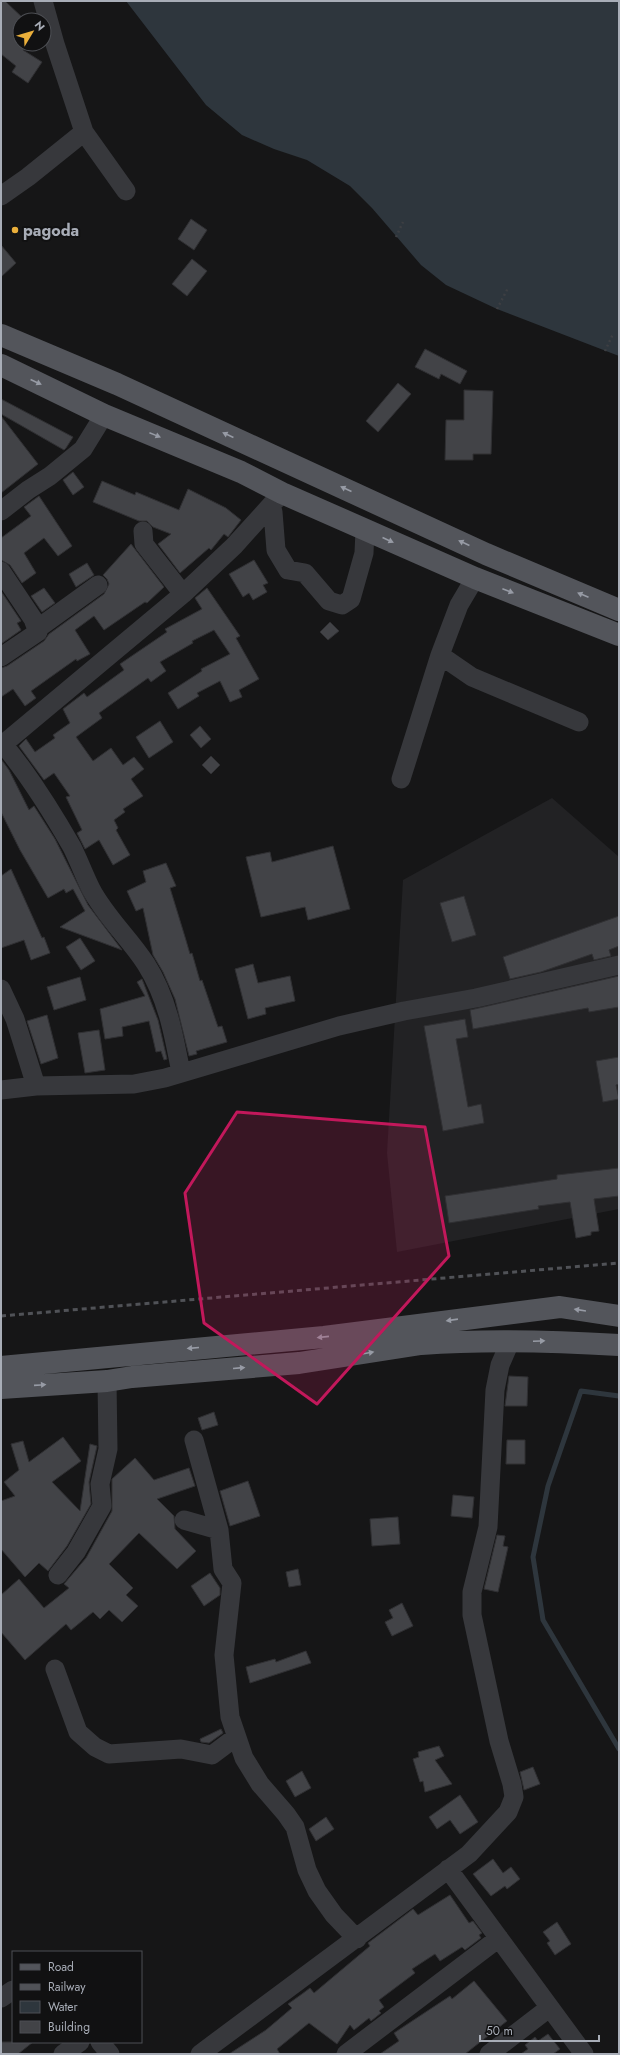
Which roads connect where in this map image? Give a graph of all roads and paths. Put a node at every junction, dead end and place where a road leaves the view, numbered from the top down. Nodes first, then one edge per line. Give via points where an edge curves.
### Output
1 (43, 1) edge
2 (84, 132) junction
3 (126, 191) dead end
4 (1, 196) edge
5 (404, 222) dead end
6 (396, 237) dead end
7 (508, 288) dead end
8 (497, 309) dead end
9 (613, 334) dead end
10 (1, 335) edge
11 (605, 351) dead end
12 (3, 371) edge
13 (104, 415) junction
14 (277, 499) junction
15 (1, 511) edge
16 (365, 530) junction
17 (143, 531) dead end
18 (1, 571) edge
19 (474, 578) junction
20 (98, 585) dead end
21 (183, 594) junction
22 (619, 610) edge
23 (37, 629) junction
24 (619, 635) edge
25 (440, 654) junction
26 (1, 657) edge
27 (579, 722) dead end
28 (2, 745) edge
29 (401, 779) dead end
30 (619, 965) edge
31 (2, 993) edge
32 (181, 1073) junction
33 (36, 1086) junction
34 (1, 1090) edge
35 (619, 1316) edge
36 (510, 1342) junction
37 (619, 1345) edge
38 (1, 1367) edge
39 (106, 1381) junction
40 (1, 1388) edge
41 (194, 1440) dead end
42 (184, 1520) dead end
43 (219, 1530) junction
44 (58, 1575) dead end
45 (55, 1669) dead end
46 (236, 1737) junction
47 (448, 1869) junction
48 (499, 1938) junction
49 (357, 1939) junction
50 (12, 1991) edge
51 (1, 1998) edge
52 (549, 2008) junction
53 (79, 2043) edge
54 (101, 2043) edge
55 (63, 2054) edge
56 (110, 2054) edge
57 (200, 2054) edge
58 (346, 2054) edge
59 (489, 2054) edge
60 (584, 2054) edge

1 - 2 street
2 - 3 street
2 - 4 street via 28,178
5 - 6 path
7 - 8 path
9 - 11 path
22 -> 10 main road via 486,554 117,384
12 -> 13 main road
13 -> 14 main road via 241,472
13 - 15 street via 83,449
14 - 16 main road
14 - 16 street via 273,512 276,550 288,570 305,573 329,601 342,605 351,599 364,554
14 - 21 street via 234,546
16 -> 19 main road
17 - 21 street via 144,544
18 - 23 street
19 -> 24 main road
19 - 25 street via 459,605
20 - 23 street
21 - 28 street
23 - 26 street via 38,632 33,636
25 - 27 street via 472,677
25 - 29 street
28 - 32 street via 35,788 72,847 91,888 108,915 146,964 159,987 175,1040
30 - 32 street via 339,1026
31 - 33 street via 15,1019
32 - 33 street via 134,1084
33 - 34 street
35 -> 38 main road via 560,1307 324,1337
36 -> 37 main road via 552,1341
39 -> 36 main road via 299,1363 421,1344
36 - 47 street via 500,1365 495,1390 492,1492 488,1527 472,1592 472,1616 514,1797 508,1812 474,1849
40 -> 39 main road
39 - 44 street via 108,1449 100,1484 102,1506 76,1552
41 - 43 street
42 - 43 street
43 - 46 street via 223,1569 232,1583 224,1655 230,1717
45 - 46 street via 78,1732 95,1747 109,1754 182,1749 212,1755
46 - 49 street via 244,1758 260,1784 295,1827 306,1870 317,1891 334,1915
47 - 48 street
47 - 49 street
48 - 52 street
48 - 58 street
49 - 57 street
50 - 51 street
52 - 59 street
52 - 60 street
53 - 55 street
54 - 56 street

